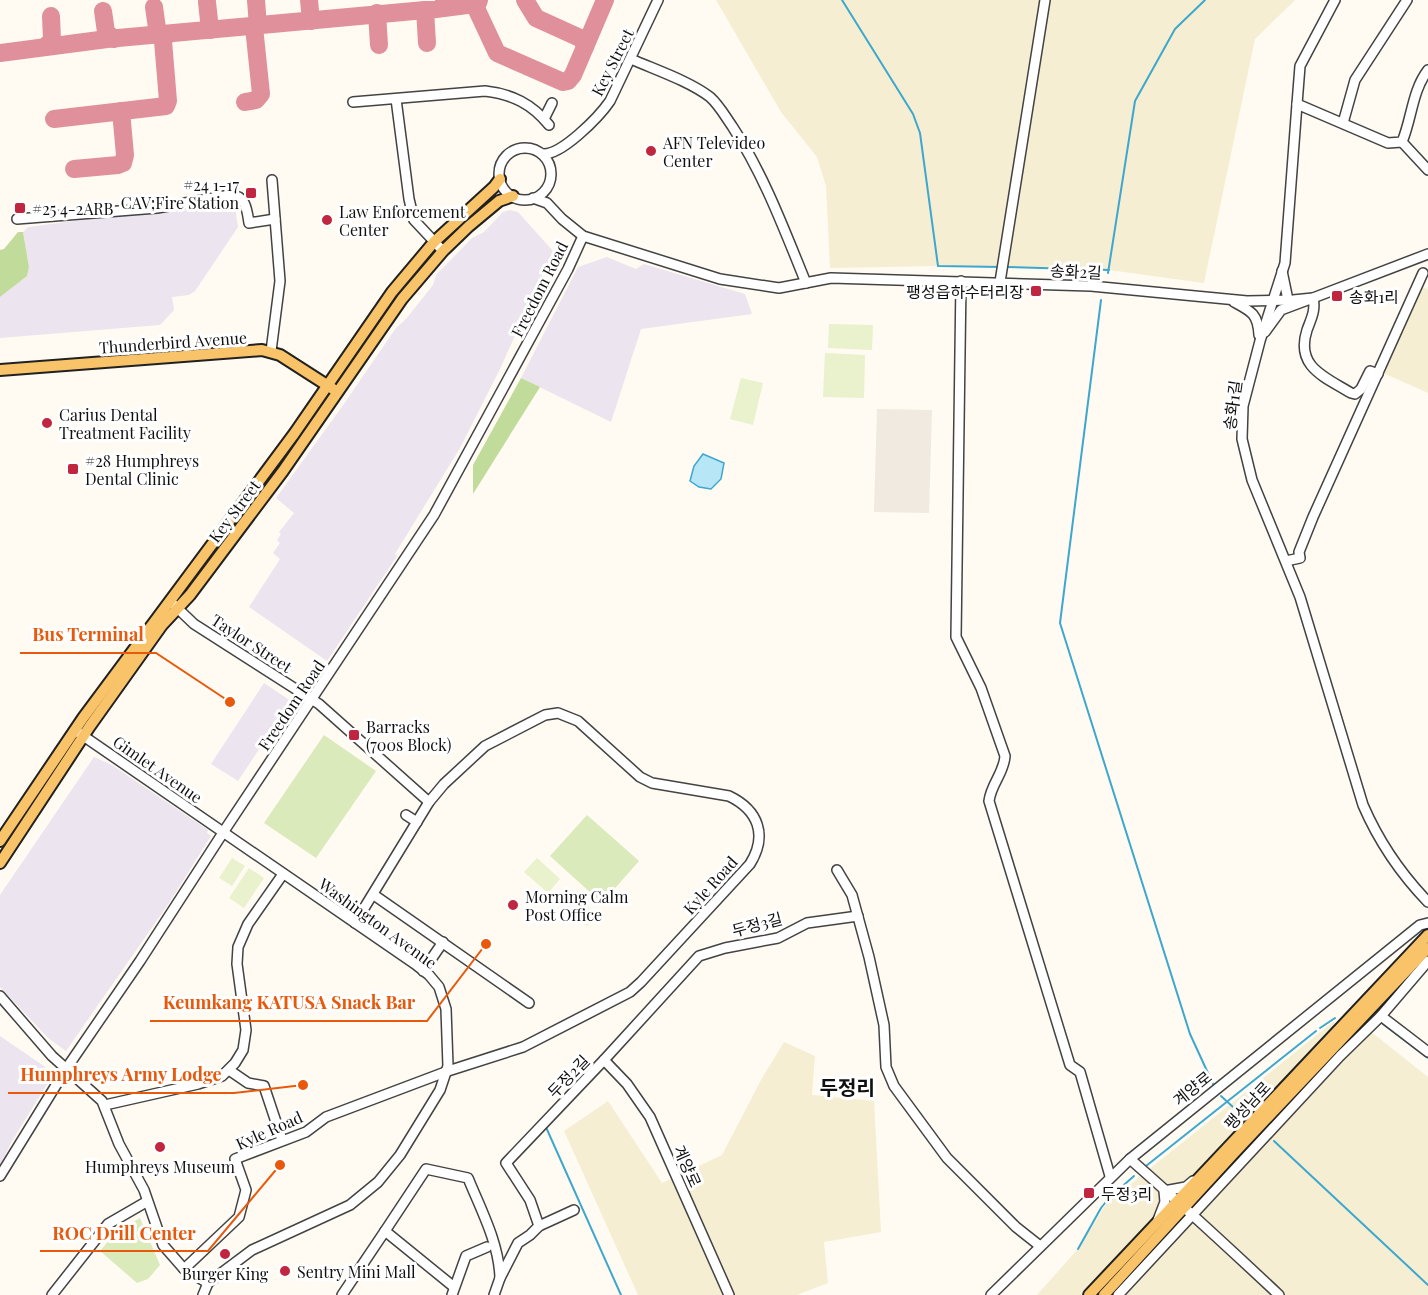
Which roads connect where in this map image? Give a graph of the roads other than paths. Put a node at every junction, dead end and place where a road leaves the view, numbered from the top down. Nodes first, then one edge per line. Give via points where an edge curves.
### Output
1 (658, 0) edge
2 (1045, 0) edge
3 (1335, 0) edge
4 (1407, 0) edge
5 (632, 59) junction
6 (1428, 70) edge
7 (396, 99) junction
8 (353, 102) dead end
9 (552, 103) dead end
10 (1297, 104) junction
11 (1343, 123) junction
12 (1402, 142) junction
13 (553, 153) junction
14 (542, 154) junction
15 (549, 163) junction
16 (1428, 170) edge
17 (500, 179) junction
18 (272, 180) dead end
19 (546, 189) junction
20 (513, 196) junction
21 (533, 198) junction
22 (547, 203) junction
23 (17, 219) dead end
24 (275, 219) junction
25 (583, 236) junction
26 (434, 242) junction
27 (443, 251) junction
28 (1428, 254) edge
29 (1282, 271) junction
30 (1423, 273) dead end
31 (961, 282) junction
32 (1000, 282) junction
33 (806, 283) junction
34 (1424, 284) edge
35 (1313, 298) junction
36 (1229, 299) junction
37 (1288, 300) junction
38 (1271, 301) junction
39 (1260, 341) junction
40 (271, 351) junction
41 (0, 370) edge
42 (1378, 374) junction
43 (327, 385) junction
44 (337, 392) junction
45 (1286, 561) junction
46 (173, 605) junction
47 (312, 700) junction
48 (79, 733) junction
49 (429, 802) junction
50 (406, 815) dead end
51 (417, 822) junction
52 (223, 832) junction
53 (0, 841) edge
54 (0, 863) edge
55 (837, 870) dead end
56 (283, 874) junction
57 (374, 895) junction
58 (1428, 902) edge
59 (858, 916) junction
60 (355, 923) junction
61 (1428, 923) edge
62 (1428, 935) edge
63 (443, 942) junction
64 (1428, 948) edge
65 (699, 956) joint
66 (1428, 961) edge
67 (423, 971) junction
68 (0, 996) edge
69 (529, 1003) dead end
70 (1381, 1016) junction
71 (1428, 1052) edge
72 (604, 1060) junction
73 (66, 1069) junction
74 (229, 1070) junction
75 (448, 1071) junction
76 (105, 1105) junction
77 (282, 1140) junction
78 (1130, 1159) junction
79 (1205, 1172) junction
80 (0, 1176) edge
81 (1110, 1176) junction
82 (1164, 1191) junction
83 (146, 1202) junction
84 (1185, 1208) junction
85 (574, 1210) dead end
86 (1155, 1224) junction
87 (539, 1226) junction
88 (385, 1231) junction
89 (1040, 1246) junction
90 (487, 1247) dead end
91 (184, 1269) junction
92 (500, 1278) junction
93 (208, 1283) junction
94 (453, 1291) edge
95 (52, 1295) edge
96 (203, 1295) edge
97 (342, 1295) edge
98 (494, 1295) edge
99 (729, 1295) edge
100 (991, 1295) edge
101 (1089, 1295) edge
102 (1104, 1295) edge
103 (1118, 1295) edge
104 (1279, 1295) edge

1 - 5 street, Key Street
2 - 32 street
3 - 10 street, 송화1길 via 1300,66
4 - 11 street via 1355,80
5 - 13 street, Key Street via 602,113
5 - 33 street via 700,91 718,106 770,193
6 - 12 street via 1419,82
7 - 8 street
7 - 9 street via 499,93 524,102 546,122
7 - 26 street via 414,220
10 - 11 street
10 - 29 street, 송화1길
11 - 12 street via 1388,143
12 - 16 street
13 - 14 street
13 - 15 street
14 - 15 street
14 - 17 street via 528,148 513,151 502,163
15 - 19 street via 551,177
17 - 20 street
17 - 26 main road, Key Street
18 - 24 street
19 - 21 street
19 - 22 street
20 - 21 street
20 - 27 main road, Key Street via 499,201
21 - 22 street
22 - 25 street
23 - 24 street via 157,208 238,195 249,223
24 - 40 street via 280,281
25 - 33 street, 송화2길 via 720,279 779,288
25 - 47 street, Freedom Road via 434,515
26 - 27 street
26 - 43 main road, Key Street via 392,292
27 - 44 main road, Key Street via 402,299
28 - 35 street, 송화2길
29 - 37 street
29 - 38 street, 송화1길
30 - 34 street
31 - 32 street, 송화2길
31 - 33 street, 송화2길 via 821,279
31 - 81 street via 956,637 981,688 1005,756 989,801 1070,1065 1080,1072
32 - 36 street, 송화2길
34 - 42 street
35 - 37 street, 송화2길
35 - 39 street via 1281,310
35 - 42 street via 1315,308 1303,342 1307,363 1356,394 1370,371
36 - 38 street, 송화2길
36 - 39 street via 1250,310 1257,320
37 - 38 street, 송화2길
38 - 39 street, 송화1길
39 - 45 street, 송화1길 via 1243,406 1242,440 1252,480
40 - 41 main road, Thunderbird Avenue
40 - 43 main road, Thunderbird Avenue
42 - 45 street via 1313,517 1300,558
43 - 44 main road, Thunderbird Avenue
43 - 46 main road, Key Street
44 - 46 main road, Key Street via 190,595
45 - 58 street, 송화1길 via 1363,805 1393,861
46 - 47 street, Taylor Street via 194,624
46 - 48 main road, Key Street
47 - 49 street, Taylor Street
47 - 52 street, Freedom Road
48 - 52 street, Gimlet Avenue
48 - 53 main road, Key Street
48 - 54 main road, Key Street
49 - 51 street, Kyle Road
49 - 75 street, Kyle Road via 485,746 545,715 558,713 578,721 640,777 652,783 729,796 740,802 753,816 759,837 750,864 630,992 523,1047
50 - 51 street
51 - 57 street, Kyle Road
52 - 56 street, Washington Avenue
52 - 73 street, Freedom Road
55 - 59 street via 852,895
56 - 60 street, Washington Avenue
56 - 74 street via 248,924 238,947 246,1040
57 - 60 street, Kyle Road
57 - 63 street
59 - 65 street, 두정3길 via 807,923 778,938
59 - 89 street via 885,1026 886,1067 894,1086 947,1158
60 - 67 street, Washington Avenue
61 - 78 street, 계양로 via 1420,925
62 - 79 main road, 팽성남로
63 - 67 street
63 - 69 street
64 - 84 main road, 팽성남로
65 - 72 street, 두정2길
66 - 70 street
67 - 75 street, Washington Avenue via 438,987 446,1009
68 - 73 street
70 - 71 street
70 - 84 street
72 - 87 street, 두정2길 via 506,1163 530,1200
72 - 99 street, 계양로 via 650,1117
73 - 76 street
73 - 80 street, Freedom Road
74 - 76 street via 198,1084
74 - 77 street via 248,1083 264,1086
75 - 77 street, Kyle Road via 326,1117 306,1132
75 - 93 street, Washington Avenue via 400,1155 375,1185 350,1205 252,1250
76 - 83 street via 111,1128
77 - 91 street, Kyle Road via 235,1159 246,1190 239,1217
78 - 81 street, 계양로
78 - 82 street
79 - 82 street via 1186,1187
79 - 84 main road, 팽성남로
81 - 89 street, 계양로
82 - 84 street
82 - 86 street via 1165,1202
83 - 91 street via 163,1245
83 - 95 street via 108,1224
84 - 86 main road, 팽성남로
84 - 102 main road, 팽성남로
84 - 103 street
84 - 104 street
85 - 87 street
86 - 101 main road, 팽성남로
87 - 92 street via 518,1243
88 - 92 street via 426,1169 468,1178 495,1243
88 - 94 street
88 - 97 street
89 - 100 street, 계양로
90 - 94 street via 466,1256
91 - 93 street
92 - 98 street
93 - 96 street

